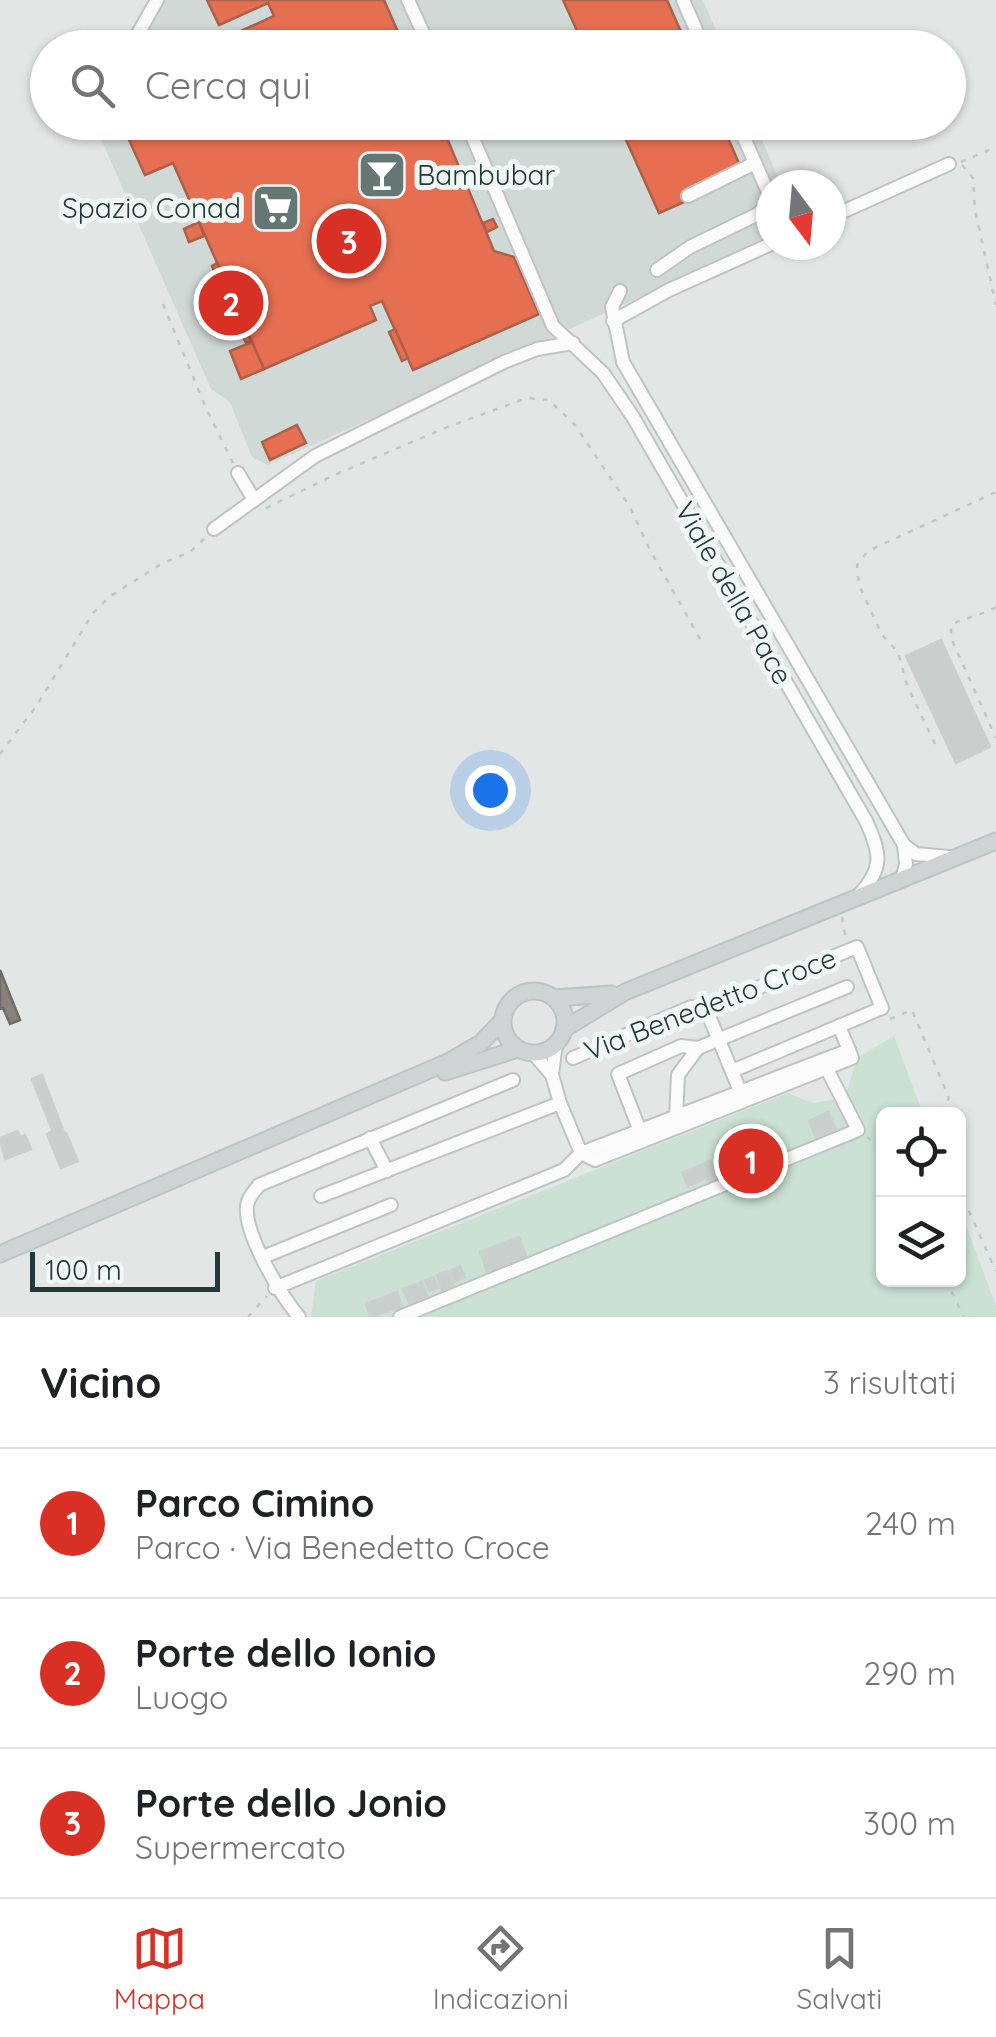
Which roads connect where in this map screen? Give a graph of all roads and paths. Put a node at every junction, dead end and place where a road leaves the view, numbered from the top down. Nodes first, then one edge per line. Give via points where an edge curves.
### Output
1 (157, 0) edge
2 (408, 0) edge
3 (683, 0) edge
4 (140, 30) edge
5 (422, 30) edge
6 (696, 30) edge
7 (474, 140) edge
8 (745, 140) edge
9 (996, 147) edge
10 (755, 164) junction
11 (952, 164) junction
12 (688, 196) dead end
13 (846, 210) edge
14 (756, 251) edge
15 (657, 270) dead end
16 (620, 291) dead end
17 (164, 304) dead end
18 (996, 306) edge
19 (613, 321) junction
20 (573, 342) junction
21 (238, 473) joint
22 (996, 492) edge
23 (255, 506) junction
24 (214, 530) joint
25 (996, 608) edge
26 (704, 646) dead end
27 (996, 738) edge
28 (935, 744) dead end
29 (0, 754) edge
30 (996, 841) edge
31 (904, 845) junction
32 (956, 857) junction
33 (902, 879) junction
34 (856, 898) junction
35 (839, 905) junction
36 (848, 950) junction
37 (847, 986) dead end
38 (625, 992) junction
39 (554, 998) junction
40 (706, 1009) junction
41 (502, 1022) junction
42 (878, 1024) dead end
43 (839, 1026) junction
44 (560, 1036) junction
45 (718, 1039) junction
46 (698, 1048) junction
47 (848, 1050) junction
48 (525, 1051) junction
49 (573, 1058) dead end
50 (827, 1069) junction
51 (732, 1071) junction
52 (552, 1075) junction
53 (513, 1080) dead end
54 (740, 1092) junction
55 (379, 1093) junction
56 (560, 1103) junction
57 (944, 1107) edge
58 (676, 1118) junction
59 (858, 1130) junction
60 (640, 1131) junction
61 (370, 1138) junction
62 (876, 1145) edge
63 (581, 1152) junction
64 (386, 1171) junction
65 (321, 1196) dead end
66 (963, 1197) edge
67 (391, 1205) dead end
68 (0, 1254) edge
69 (263, 1257) junction
70 (996, 1272) edge
71 (949, 1287) edge
72 (275, 1288) junction
73 (248, 1317) edge
74 (299, 1317) edge
75 (400, 1317) edge
76 (964, 1317) edge

1 - 4 street
2 - 5 street
3 - 6 street
7 - 20 street, Viale della Pace via 554,326
8 - 10 street
9 - 11 path
10 - 12 street
10 - 15 street via 768,204
11 - 13 street
11 - 18 path via 964,165 974,178
14 - 19 street
16 - 19 street, Viale della Pace
17 - 21 path
19 - 31 street, Viale della Pace via 622,362
20 - 23 street via 538,348 314,456
20 - 34 street, Viale della Pace via 633,417 866,821 877,869
21 - 23 street
22 - 28 path via 868,552 857,564 858,584 898,652
23 - 24 street
23 - 26 path via 527,398 549,400 575,425 630,507
24 - 29 path via 92,613
25 - 27 path via 950,625
30 - 32 main road
31 - 32 street via 916,854
31 - 33 street
32 - 33 main road
33 - 34 main road
34 - 35 main road
35 - 36 path
35 - 38 main road
36 - 40 street, Via Benedetto Croce
36 - 43 street, Via Benedetto Croce via 856,946 882,1008
37 - 45 street
38 - 39 main road
38 - 44 main road
39 - 41 main road via 526,992 509,1003
39 - 44 main road via 563,1012
40 - 45 street
40 - 49 street, Via Benedetto Croce via 692,1008
41 - 48 main road via 506,1037
41 - 55 main road via 481,1043
42 - 57 path via 912,1010 949,1098
43 - 47 street
43 - 51 street, Via Benedetto Croce
44 - 48 main road
44 - 52 street
45 - 46 street
45 - 51 street
46 - 58 street via 678,1075
46 - 60 street via 680,1046 618,1074
47 - 50 street via 852,1058
47 - 54 street
48 - 52 street
48 - 55 main road
50 - 59 street
50 - 63 street via 595,1160
51 - 54 street
52 - 56 street
53 - 61 street
54 - 58 street
55 - 68 main road
56 - 63 street
56 - 64 street
58 - 60 street
59 - 62 path
59 - 75 street
60 - 63 street
61 - 64 street
61 - 69 street via 259,1185 246,1209
63 - 72 street via 564,1170
64 - 65 street
66 - 70 path
67 - 69 street
69 - 72 street
71 - 76 path
72 - 73 path
72 - 74 street

